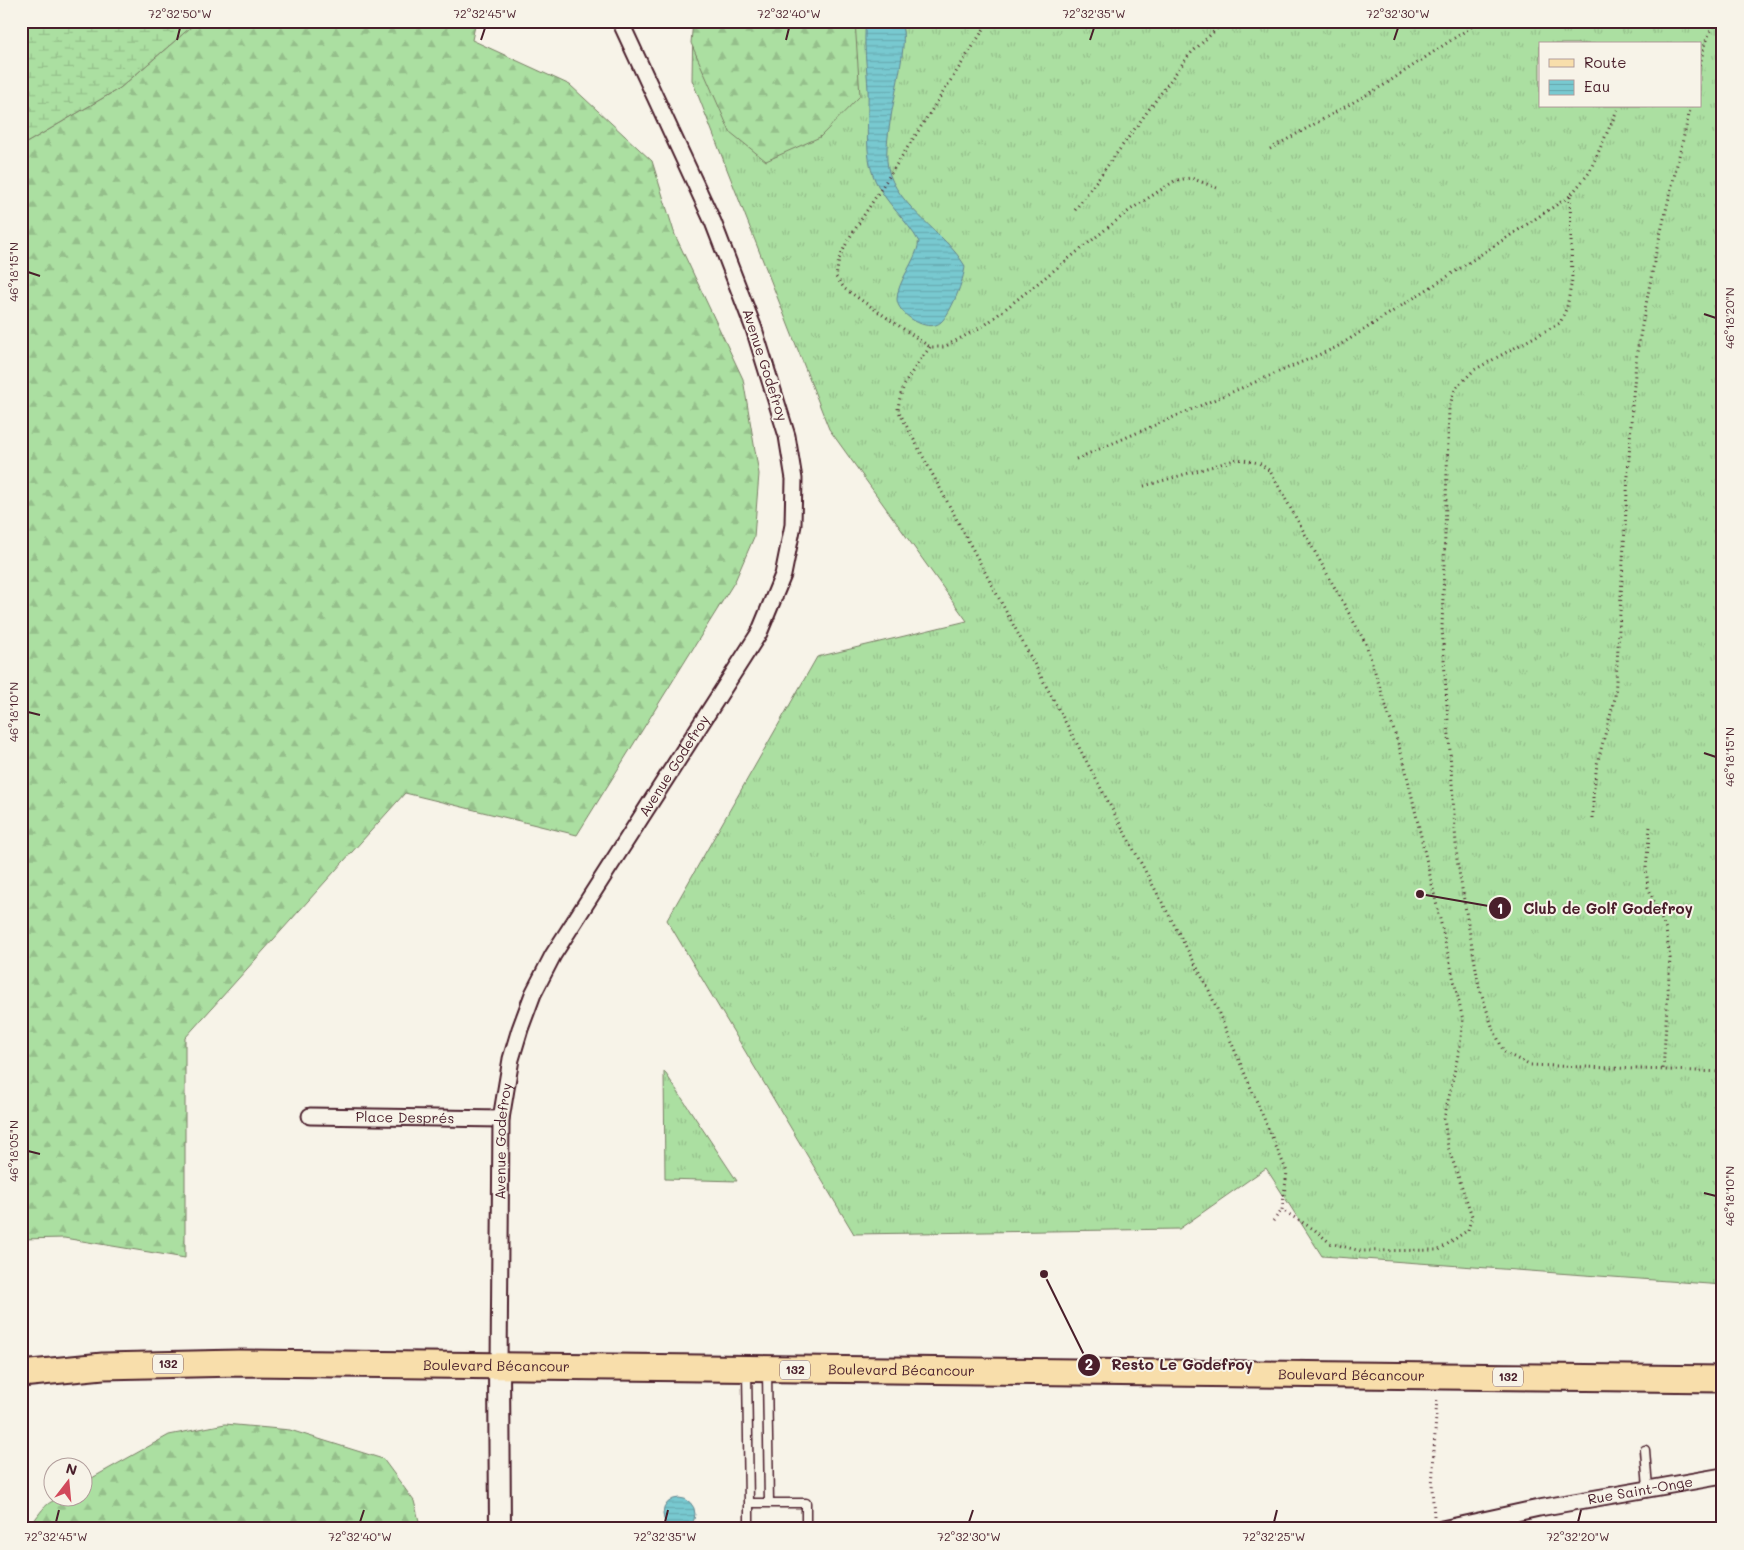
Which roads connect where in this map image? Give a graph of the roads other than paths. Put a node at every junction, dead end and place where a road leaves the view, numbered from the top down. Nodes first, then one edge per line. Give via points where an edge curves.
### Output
1 (620, 21) edge
2 (310, 1116) dead end
3 (501, 1119) junction
4 (499, 1367) junction
5 (757, 1369) junction
6 (21, 1374) edge
7 (1723, 1380) edge
8 (1645, 1450) dead end
9 (1723, 1476) edge
10 (1648, 1488) junction
11 (749, 1503) junction
12 (769, 1503) junction
13 (1438, 1524) edge
14 (500, 1529) edge
15 (749, 1529) edge
16 (806, 1529) edge

1 - 3 street, Avenue Godefroy via 714,222 754,329 789,443 794,479 794,518 783,575 759,633 588,898 538,984 511,1059
2 - 3 street, Place Després
3 - 4 street, Avenue Godefroy
4 - 5 main road, Boulevard Bécancour / 132
4 - 6 main road, Boulevard Bécancour / 132 via 194,1363 103,1366
4 - 14 street, Avenue Godefroy
5 - 7 main road, Boulevard Bécancour / 132
5 - 11 lane
5 - 12 lane
8 - 10 lane
9 - 10 street, Rue Saint-Onge
10 - 13 street, Rue Saint-Onge
11 - 12 lane
11 - 15 lane
12 - 16 lane via 806,1503

